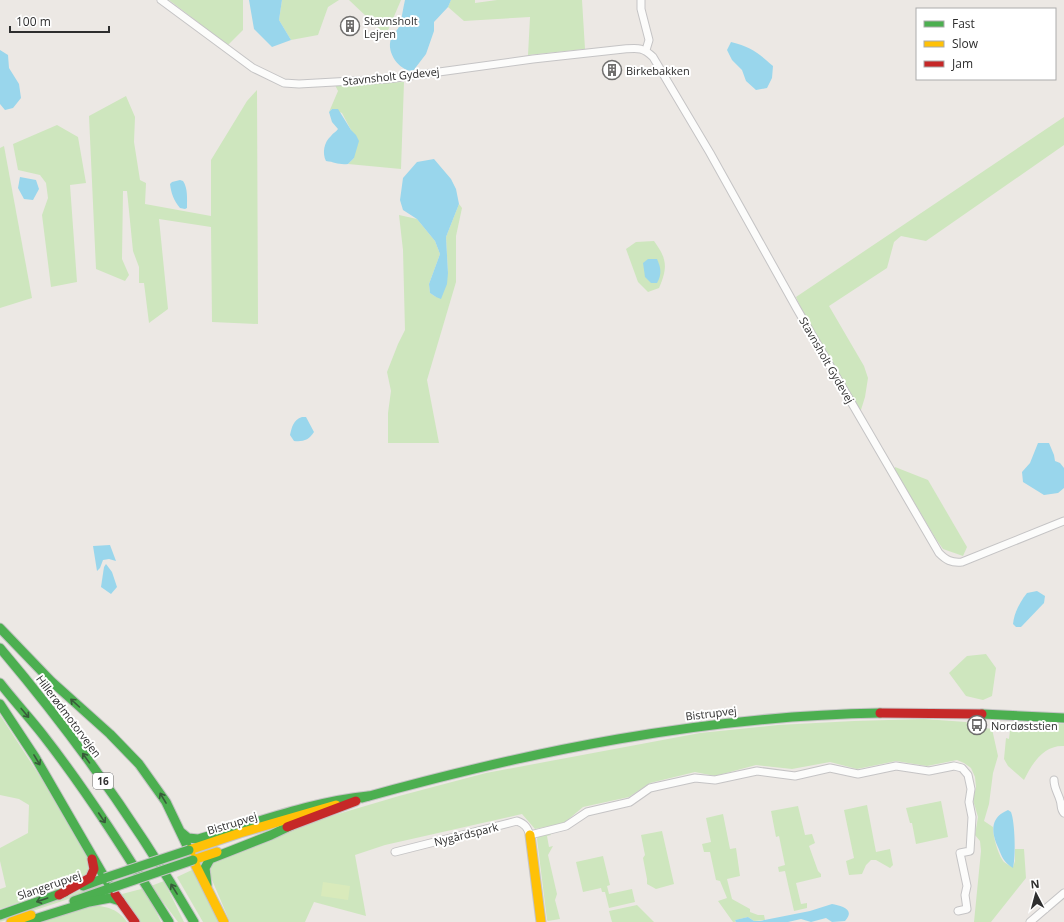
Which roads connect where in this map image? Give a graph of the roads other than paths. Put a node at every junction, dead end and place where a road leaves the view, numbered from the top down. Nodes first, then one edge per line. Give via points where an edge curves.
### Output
1 (161, 0) edge
2 (641, 0) edge
3 (646, 50) junction
4 (1064, 521) edge
5 (0, 628) edge
6 (0, 648) edge
7 (0, 683) edge
8 (0, 704) edge
9 (1064, 718) edge
10 (1054, 780) dead end
11 (368, 796) junction
12 (1064, 813) edge
13 (292, 825) junction
14 (182, 833) junction
15 (530, 836) junction
16 (189, 850) junction
17 (395, 852) dead end
18 (92, 856) junction
19 (193, 860) junction
20 (105, 878) junction
21 (207, 885) junction
22 (111, 888) junction
23 (59, 894) junction
24 (1064, 894) edge
25 (120, 901) junction
26 (958, 911) dead end
27 (0, 915) edge
28 (1034, 921) edge
29 (11, 922) edge
30 (25, 922) edge
31 (135, 922) edge
32 (169, 922) edge
33 (194, 922) edge
34 (224, 922) edge
35 (541, 922) edge

1 - 3 street, Stavnsholt Gydevej via 253,68 284,83 388,79 594,52 636,48
2 - 3 street via 649,40
3 - 4 street, Stavnsholt Gydevej via 653,57 710,153 796,309 939,553 953,563 962,562
14 -> 5 main road via 157,789 132,756 67,696
33 -> 6 main road, Hillerødmotorvejen / 16 via 114,796 59,721
7 -> 32 main road, 16 via 94,806
8 -> 18 main road via 35,757
9 - 11 main road, Bistrupvej via 926,712 789,717 716,725 641,734 557,749 418,781
10 - 12 street via 1054,788
11 - 13 main road, Bistrupvej
11 - 14 main road via 344,798 198,839 188,838
11 - 16 main road, Bistrupvej
13 - 19 main road, Bistrupvej
13 - 21 main road via 210,859 205,869
14 - 16 main road
15 - 17 street, Nygårdspark via 528,828 517,821
15 - 26 street via 566,826 587,812 630,802 650,788 695,778 715,780 757,771 795,776 830,768 858,774 896,766 929,771 954,766 962,768 968,775 972,817 970,851 960,853 967,909
15 - 35 main road
16 - 19 main road
16 - 20 main road, Bistrupvej, bridge
18 - 20 main road
18 - 23 main road via 94,869 90,878
19 - 21 main road
19 - 22 main road, Bistrupvej, bridge
20 - 22 main road
20 - 23 main road, Slangerupvej
21 - 34 main road
22 - 25 main road
22 - 29 main road, Slangerupvej
23 -> 27 main road, Slangerupvej
24 - 28 street
25 - 30 main road via 102,899
25 - 31 main road

